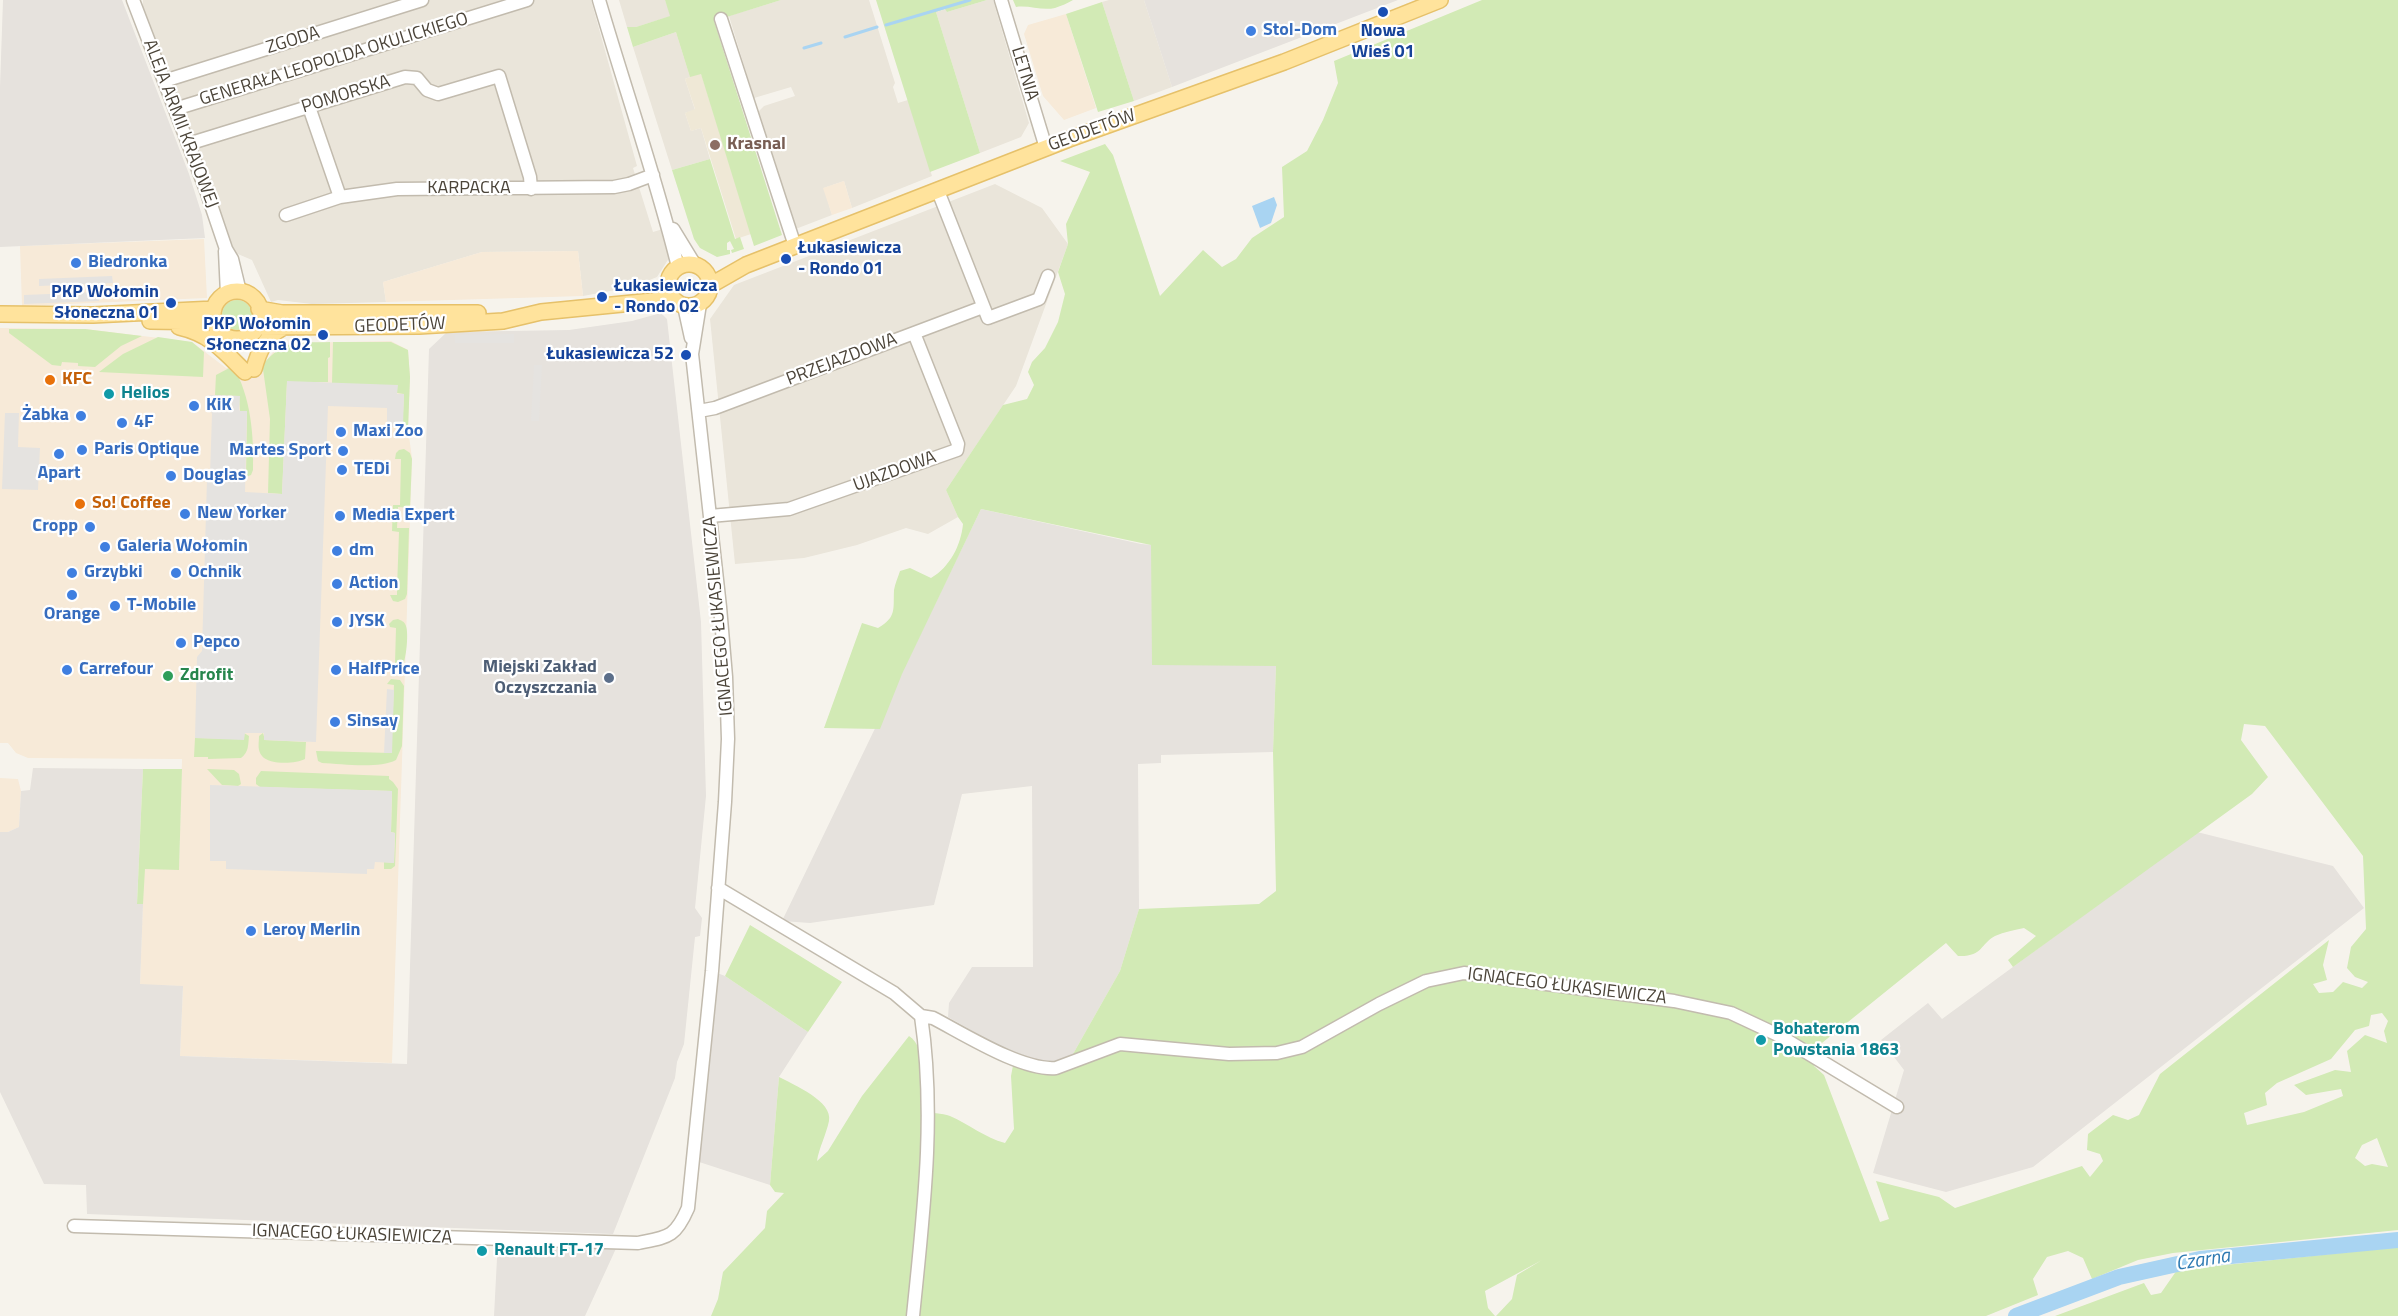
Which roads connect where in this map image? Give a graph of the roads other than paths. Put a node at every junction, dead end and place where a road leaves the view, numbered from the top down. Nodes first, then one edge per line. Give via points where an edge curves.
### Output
1 (133, 0) edge
2 (422, 0) edge
3 (527, 0) edge
4 (599, 0) edge
5 (1001, 0) edge
6 (1441, 0) edge
7 (721, 20) dead end
8 (164, 81) junction
9 (309, 107) junction
10 (175, 109) junction
11 (188, 144) junction
12 (1046, 148) junction
13 (653, 175) junction
14 (531, 189) junction
15 (938, 191) junction
16 (340, 197) junction
17 (286, 215) dead end
18 (668, 220) junction
19 (795, 246) junction
20 (746, 265) junction
21 (678, 267) junction
22 (699, 267) junction
23 (1048, 276) dead end
24 (711, 285) junction
25 (234, 293) junction
26 (675, 297) junction
27 (700, 304) junction
28 (983, 307) junction
29 (260, 309) junction
30 (541, 312) junction
31 (0, 314) edge
32 (93, 315) junction
33 (214, 316) junction
34 (158, 322) junction
35 (257, 327) junction
36 (282, 328) junction
37 (914, 333) junction
38 (692, 345) junction
39 (699, 411) junction
40 (710, 516) junction
41 (718, 888) junction
42 (921, 1016) junction
43 (1897, 1107) dead end
44 (74, 1226) dead end
45 (913, 1316) edge

1 - 8 street, ALEJA ARMII KRAJOWEJ
2 - 8 street, ZGODA
3 - 10 street, GENERAŁA LEOPOLDA OKULICKIEGO
4 - 13 street
5 - 12 street, LETNIA
6 - 12 main road, GEODETÓW
7 - 19 street
8 - 10 street, ALEJA ARMII KRAJOWEJ
9 - 11 street, POMORSKA
9 - 14 street, POMORSKA via 405,77 417,78 427,90 438,94 499,76
9 - 16 street
10 - 11 street, ALEJA ARMII KRAJOWEJ
11 - 25 street, ALEJA ARMII KRAJOWEJ via 232,259
12 - 15 main road, GEODETÓW
13 - 14 street, KARPACKA via 614,187
13 - 18 street
14 - 16 street, KARPACKA via 397,189
15 - 19 main road, GEODETÓW
15 - 28 street
16 - 17 street, KARPACKA
18 - 21 street
18 - 22 street
19 - 20 main road, GEODETÓW
20 - 22 main road, GEODETÓW
20 - 24 main road, GEODETÓW
21 - 22 main road
21 - 26 main road via 671,275
22 - 24 main road via 708,275
23 - 28 street via 1039,298 988,318
24 - 27 main road
25 - 29 main road via 251,296
25 - 33 main road via 220,298
26 - 27 main road
26 - 30 main road, GEODETÓW
26 - 38 street, IGNACEGO ŁUKASIEWICZA
27 - 38 street, IGNACEGO ŁUKASIEWICZA
28 - 37 street, PRZEJAZDOWA
29 - 30 main road, GEODETÓW via 293,313
29 - 35 main road
30 - 36 main road, GEODETÓW via 503,321
31 - 32 main road
32 - 33 main road
32 - 34 main road
33 - 34 main road
33 - 35 main road via 220,332 235,339 247,336
34 - 36 main road via 195,330 250,370 264,342
35 - 36 main road, GEODETÓW
37 - 39 street, PRZEJAZDOWA
37 - 40 street, UJAZDOWA via 958,444 957,450 789,509
38 - 39 street, IGNACEGO ŁUKASIEWICZA
39 - 40 street, IGNACEGO ŁUKASIEWICZA
40 - 41 street, IGNACEGO ŁUKASIEWICZA via 728,716
41 - 42 street, IGNACEGO ŁUKASIEWICZA via 894,993
41 - 44 street, IGNACEGO ŁUKASIEWICZA via 688,1208 681,1225 668,1237 638,1243
42 - 43 street, IGNACEGO ŁUKASIEWICZA via 933,1018 1017,1060 1047,1069 1120,1044 1229,1054 1278,1053 1302,1047 1426,981 1464,973 1674,1001 1731,1013 1778,1035
42 - 45 street via 927,1057 929,1156

